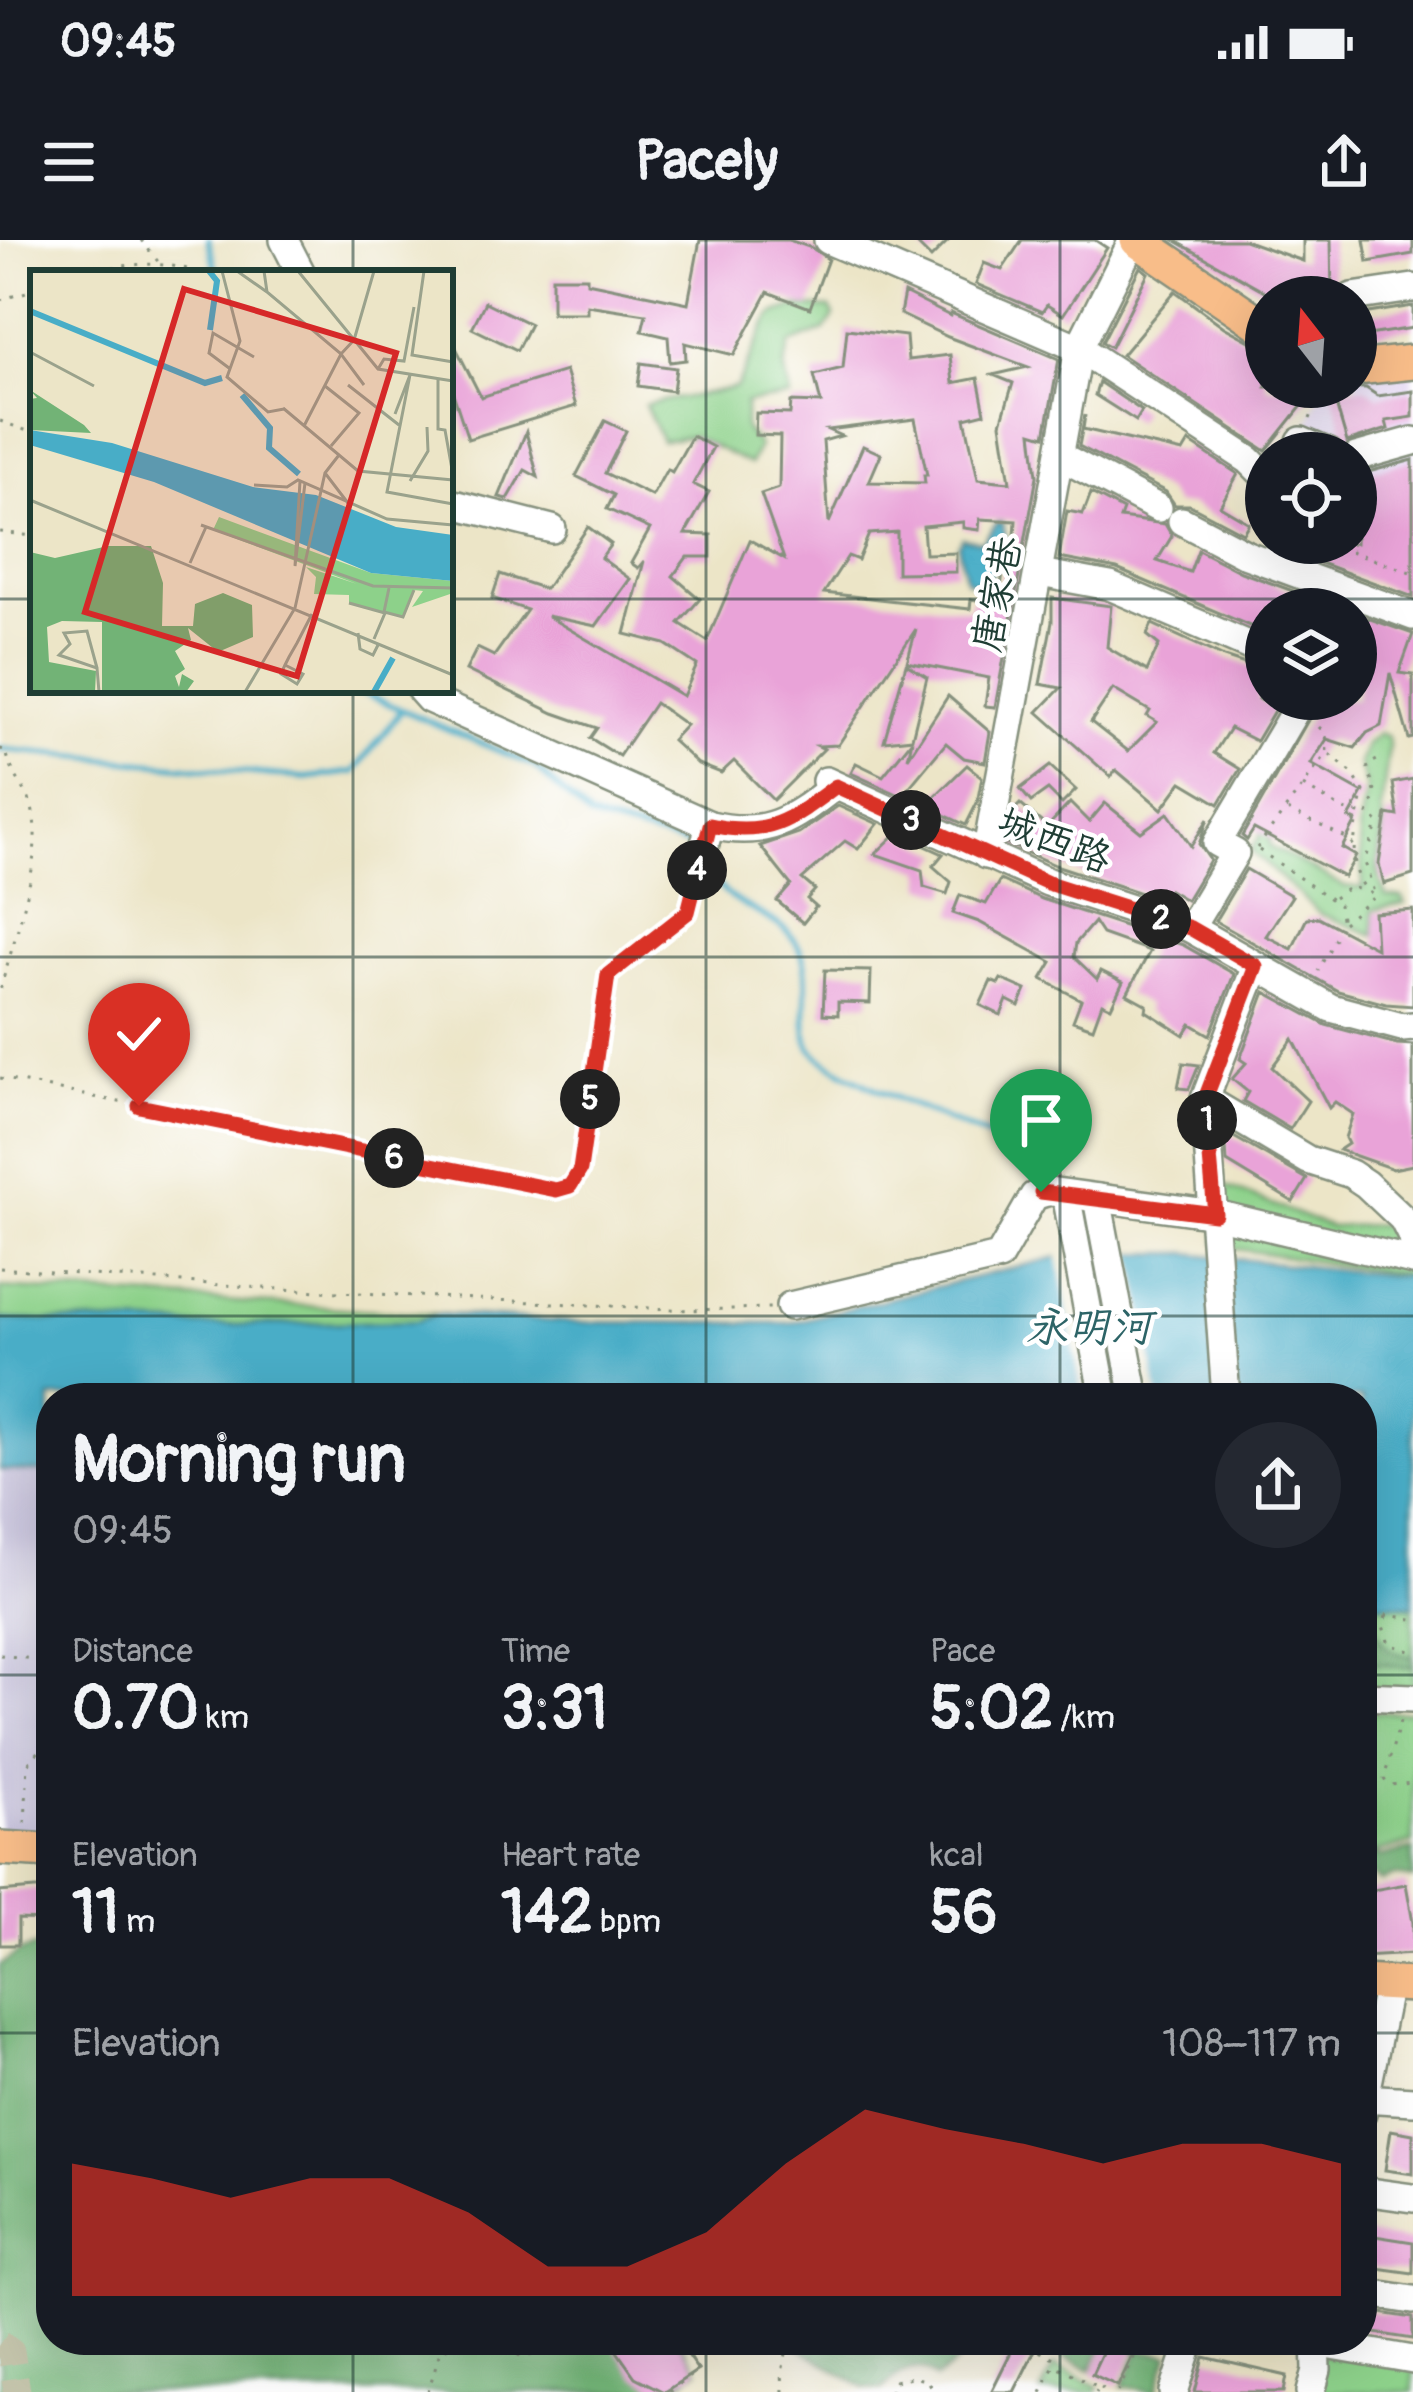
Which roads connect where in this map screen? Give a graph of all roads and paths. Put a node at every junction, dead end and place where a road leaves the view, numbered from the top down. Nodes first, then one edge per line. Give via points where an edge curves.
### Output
1 (141, 240) edge
2 (284, 240) edge
3 (828, 240) edge
4 (1135, 240) edge
5 (160, 266) junction
6 (98, 270) edge
7 (192, 270) edge
8 (300, 270) edge
9 (1413, 288) edge
10 (30, 291) edge
11 (1377, 293) edge
12 (0, 300) edge
13 (1245, 314) edge
14 (1079, 348) junction
15 (1413, 362) edge
16 (1377, 366) edge
17 (0, 421) edge
18 (30, 432) edge
19 (1413, 441) edge
20 (1377, 451) edge
21 (1245, 457) edge
22 (1062, 458) junction
23 (453, 504) edge
24 (552, 530) dead end
25 (0, 532) edge
26 (30, 536) edge
27 (1377, 560) edge
28 (1413, 572) edge
29 (1040, 573) junction
30 (1413, 616) edge
31 (1245, 644) edge
32 (424, 693) edge
33 (1290, 720) edge
34 (1313, 720) edge
35 (0, 749) edge
36 (1327, 753) junction
37 (1377, 760) dead end
38 (1303, 786) junction
39 (1285, 809) junction
40 (1358, 812) junction
41 (704, 846) junction
42 (1357, 850) junction
43 (1245, 852) junction
44 (986, 855) junction
45 (1364, 888) junction
46 (1375, 896) junction
47 (1332, 899) junction
48 (1342, 925) junction
49 (1190, 928) junction
50 (1256, 966) junction
51 (0, 992) edge
52 (1306, 994) junction
53 (1413, 1025) edge
54 (0, 1078) edge
55 (1205, 1099) junction
56 (1066, 1194) junction
57 (1097, 1198) junction
58 (1215, 1214) junction
59 (1413, 1239) edge
60 (1413, 1261) edge
61 (0, 1268) edge
62 (790, 1306) joint
63 (1102, 1383) edge
64 (1132, 1383) edge
65 (1225, 1383) edge
66 (1377, 1614) edge
67 (1386, 1616) junction
68 (1413, 1618) edge
69 (1413, 1652) edge
70 (0, 1655) edge
71 (36, 1659) edge
72 (1377, 1697) edge
73 (1411, 1698) edge
74 (36, 1755) edge
75 (1413, 1783) edge
76 (25, 1849) edge
77 (1388, 1984) edge
78 (1377, 2036) edge
79 (1413, 2101) edge
80 (1377, 2102) edge
81 (1377, 2193) edge
82 (1413, 2198) edge
83 (1377, 2294) edge
84 (1413, 2300) edge
85 (1377, 2353) edge
86 (439, 2355) edge
87 (688, 2355) edge
88 (786, 2355) edge
89 (1048, 2355) edge
90 (1136, 2355) edge
91 (1186, 2355) edge
92 (1316, 2355) edge
93 (1413, 2360) edge
94 (1054, 2365) junction
95 (1098, 2389) edge
96 (428, 2392) edge
97 (669, 2392) edge
98 (783, 2392) edge
99 (890, 2392) edge
100 (933, 2392) edge
101 (1041, 2392) edge
102 (1110, 2392) edge
103 (1118, 2392) edge
104 (1174, 2392) edge
105 (1311, 2392) edge

1 - 5 path
2 - 8 street
3 - 14 street
4 - 13 main road
4 - 14 street, 唐家巷
5 - 6 path
5 - 7 path
9 - 11 street
10 - 12 path
14 - 21 street
14 - 22 street, 唐家巷
15 - 16 main road
17 - 18 path
19 - 20 street
22 - 29 street, 唐家巷
22 - 30 street via 1247,555
23 - 24 street
25 - 26 path
27 - 28 path
29 - 31 street via 1109,586
29 - 44 street, 唐家巷
32 - 41 street
33 - 43 street via 1217,843
34 - 36 path via 1326,734
35 - 51 path via 32,804 37,847
36 - 38 path
36 - 40 path via 1362,785
37 - 46 path via 1367,765 1376,796 1367,809 1378,822 1365,862
38 - 39 path
38 - 40 path
39 - 42 path
39 - 43 path
40 - 42 path
41 - 44 street, 城西路 via 790,820 831,784
41 - 54 path via 688,912 608,975 580,1170 570,1186 556,1190
42 - 45 path
43 - 47 path
43 - 49 street
44 - 49 street, 城西路
45 - 46 path
45 - 47 path
46 - 48 path
47 - 48 path
48 - 52 path
49 - 50 street, 城西路
50 - 52 street, 城西路
50 - 55 street
52 - 53 street, 城西路 via 1346,1012
55 - 58 street
55 - 59 street via 1366,1184
56 - 57 street
56 - 62 street via 1034,1196 999,1257
56 - 63 street
57 - 58 street
57 - 64 street
58 - 60 street
58 - 65 street
61 - 62 path via 689,1310
66 - 67 path
67 - 68 path
67 - 69 path via 1389,1644
70 - 71 path
72 - 73 street
73 - 75 path via 1384,1779
74 - 76 path via 28,1764
77 - 78 street
79 - 80 street
81 - 82 street
83 - 84 street
85 - 93 street
86 - 96 path
87 - 97 path via 698,2370
88 - 98 path
89 - 94 path
90 - 103 path
91 - 104 street
92 - 105 street
94 - 95 path
94 - 101 path
95 - 102 path
99 - 100 path via 895,2381 911,2377 927,2380

